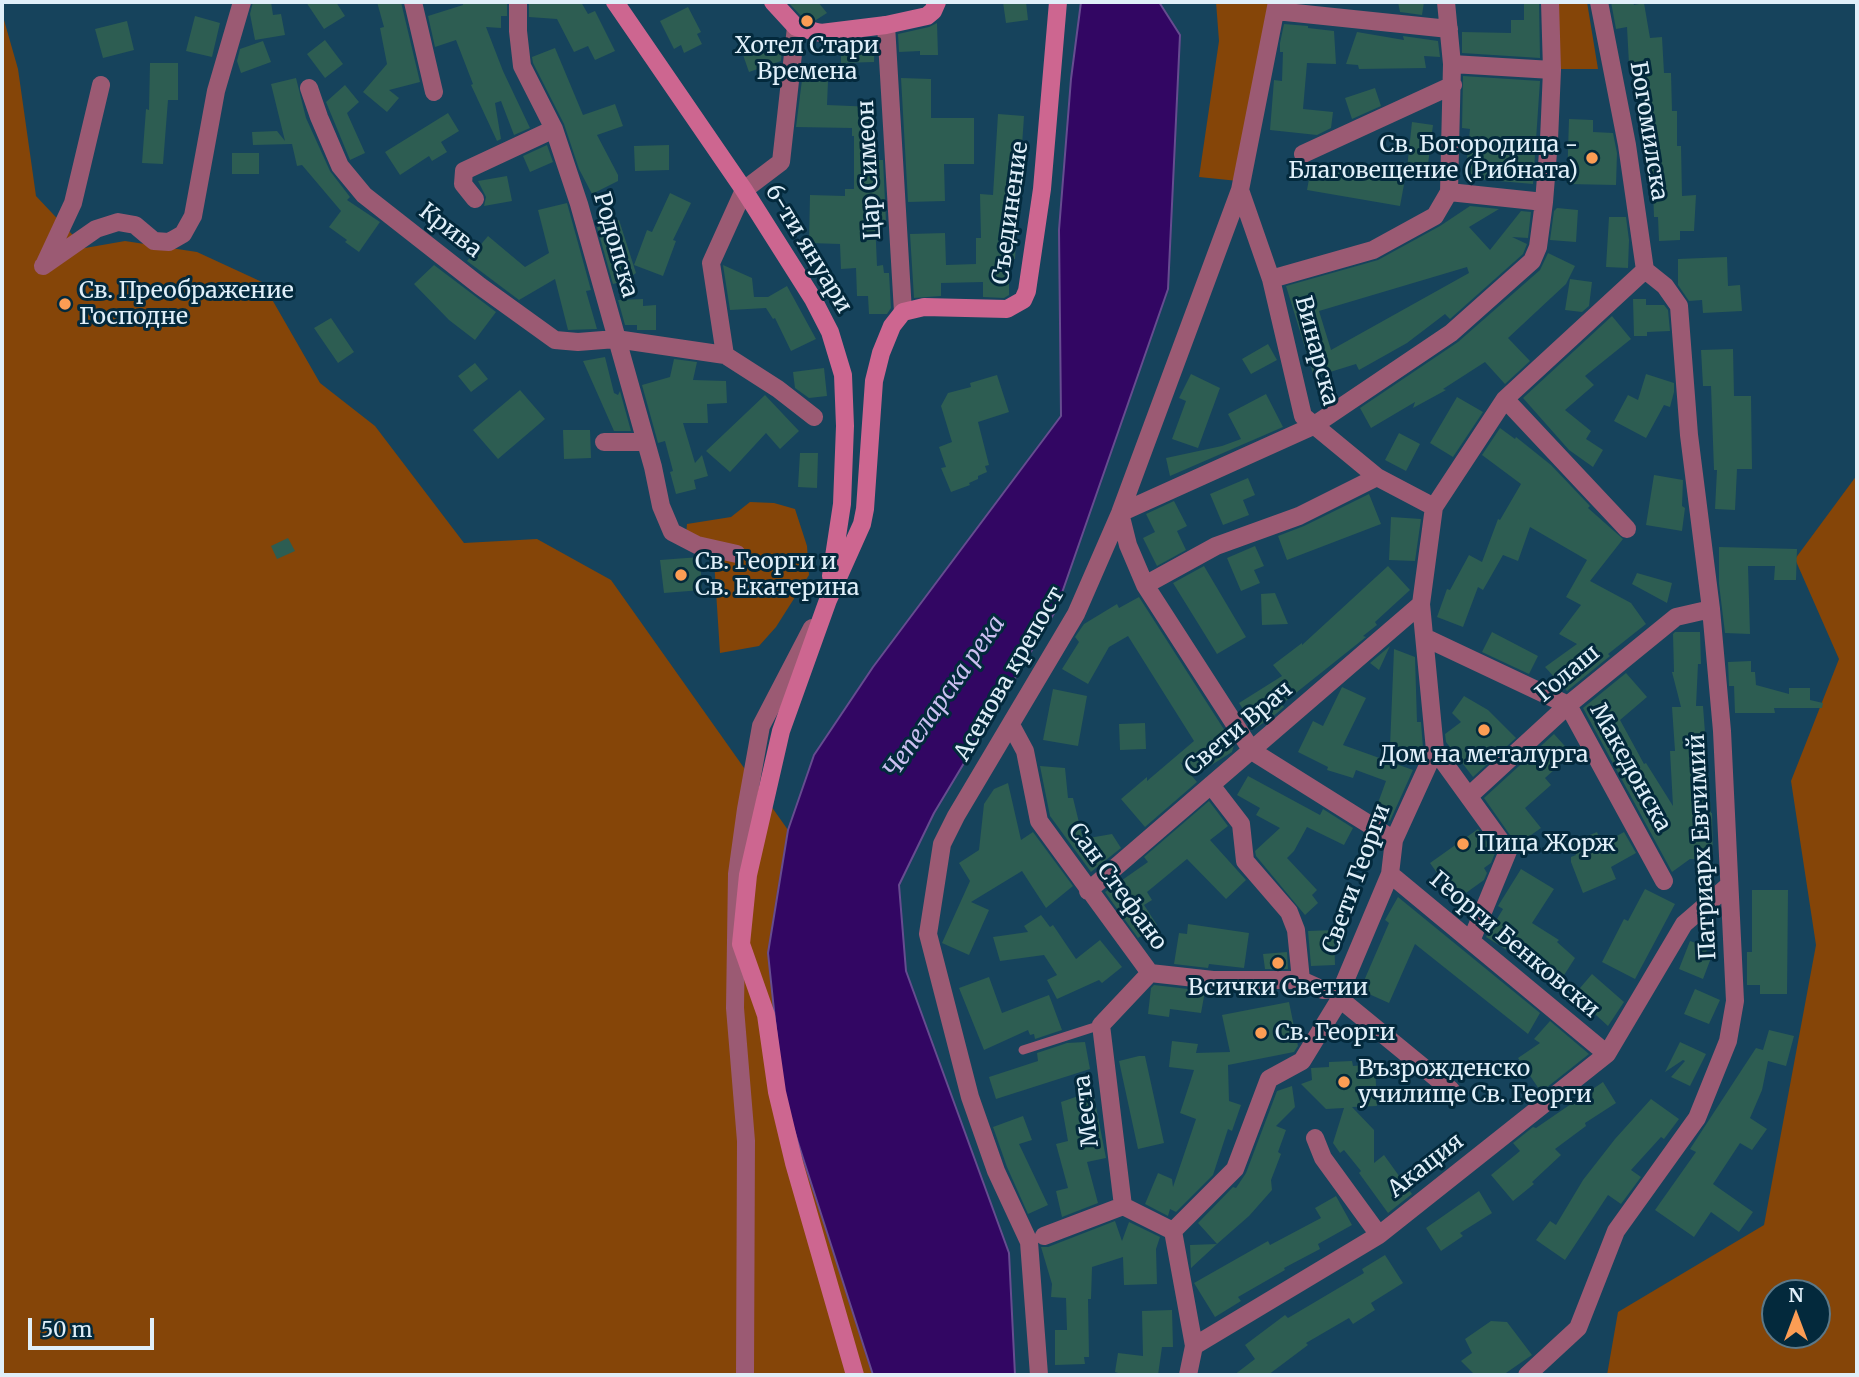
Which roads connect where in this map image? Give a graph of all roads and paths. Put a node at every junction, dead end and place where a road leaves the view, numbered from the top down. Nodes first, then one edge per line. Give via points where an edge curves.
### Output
1 (242, 2) edge
2 (413, 2) edge
3 (518, 2) edge
4 (615, 2) edge
5 (773, 2) edge
6 (1058, 2) edge
7 (1446, 2) edge
8 (1549, 2) edge
9 (1599, 2) edge
10 (1277, 6) edge
11 (930, 7) edge
12 (886, 24) junction
13 (796, 27) junction
14 (1449, 29) junction
15 (1452, 64) junction
16 (1552, 70) junction
17 (101, 85) dead end
18 (1453, 85) junction
19 (309, 88) dead end
20 (434, 92) dead end
21 (554, 129) junction
22 (1303, 154) dead end
23 (744, 190) junction
24 (1240, 190) junction
25 (1449, 192) junction
26 (475, 199) dead end
27 (1544, 202) junction
28 (1646, 270) junction
29 (1271, 279) junction
30 (903, 313) junction
31 (616, 339) junction
32 (725, 355) junction
33 (1505, 399) junction
34 (814, 417) dead end
35 (1313, 426) junction
36 (604, 442) dead end
37 (645, 442) junction
38 (1377, 477) junction
39 (1434, 507) junction
40 (1120, 513) junction
41 (1627, 529) dead end
42 (737, 554) dead end
43 (1145, 585) junction
44 (828, 600) junction
45 (1421, 604) junction
46 (1711, 608) junction
47 (1426, 638) junction
48 (1568, 705) junction
49 (1012, 725) junction
50 (1435, 750) junction
51 (1252, 751) junction
52 (1211, 785) junction
53 (1469, 796) junction
54 (1394, 840) junction
55 (1390, 874) junction
56 (1664, 881) dead end
57 (1728, 886) junction
58 (1088, 891) junction
59 (1471, 941) junction
60 (1150, 973) junction
61 (1301, 980) junction
62 (1341, 994) junction
63 (1101, 1025) junction
64 (1023, 1050) dead end
65 (1607, 1054) junction
66 (1451, 1090) dead end
67 (1315, 1138) dead end
68 (1123, 1206) junction
69 (1173, 1231) junction
70 (1379, 1235) junction
71 (1044, 1236) dead end
72 (1194, 1346) junction
73 (745, 1375) edge
74 (855, 1375) edge
75 (1039, 1375) edge
76 (1188, 1375) edge
77 (1527, 1375) edge

1 - 17 street via 216,91 193,216 183,234 169,242 155,242 135,225 118,222 96,229 43,267 73,203
2 - 20 street
3 - 21 street, Родопска via 522,66
4 - 23 main road, 6-ти януари
5 - 13 main road
6 - 30 main road, Съединение via 1042,189 1023,300 1007,309 923,307
7 - 14 street
8 - 16 street
9 - 28 street, Богомилска
10 - 14 street
10 - 24 street, Асенова крепост
11 - 12 main road
12 - 13 main road via 821,33
12 - 30 street, Цар Симеон
13 - 23 street via 781,162
14 - 15 street
15 - 16 street
15 - 18 street
16 - 27 street
18 - 22 street
18 - 25 street
19 - 31 street, Крива via 340,166 364,195 555,340
21 - 26 street via 464,171 463,184
21 - 31 street, Родопска
23 - 32 street via 711,262
23 - 44 main road, 6-ти януари via 813,299 830,332 843,375 842,504
24 - 29 street, Винарска
24 - 40 street, Асенова крепост
25 - 27 street
25 - 29 street via 1436,216 1373,250
27 - 35 street via 1532,261 1451,333
28 - 33 street
28 - 46 street, Патриарх Евтимий via 1679,306 1689,435
29 - 35 street, Винарска via 1303,416
30 - 44 main road via 885,340 874,381 862,524
31 - 32 street, Крива
31 - 37 street, Родопска
32 - 34 street
33 - 39 street
33 - 41 street
35 - 38 street, Винарска
35 - 40 street
36 - 37 street
37 - 42 street, Родопска via 672,532 697,545
38 - 39 street, Винарска
38 - 43 street via 1299,516 1216,546
39 - 45 street, Свети Георги
40 - 43 street
40 - 49 street, Асенова крепост via 1076,614
43 - 51 street
44 - 73 street via 761,726 738,865 735,1008 746,1141
44 - 74 main road via 780,731 748,875 741,944 766,1015 791,1151
45 - 47 street, Свети Георги
45 - 51 street, Свети Врач
46 - 48 street, Голаш via 1676,617
46 - 57 street, Патриарх Евтимий
47 - 48 street, Македонска
47 - 50 street, Свети Георги
48 - 53 street, Голаш
48 - 56 street, Македонска
49 - 58 street, Сан Стефано via 1025,751 1040,821
49 - 75 street, Асенова крепост via 942,844 928,934 970,1097 996,1171 1029,1242
50 - 53 street
50 - 54 street, Свети Георги
51 - 52 street, Свети Врач
51 - 54 street
52 - 58 street, Свети Врач
52 - 61 street via 1241,824 1245,861 1289,912 1296,930
53 - 59 street via 1507,851
54 - 55 street, Свети Георги
55 - 59 street, Георги Бенковски
55 - 62 street, Свети Георги
57 - 65 street, Акация via 1684,924
57 - 77 street, Патриарх Евтимий via 1735,1001 1728,1041 1697,1118 1616,1231 1578,1328
58 - 60 street, Сан Стефано
59 - 65 street, Георги Бенковски
60 - 61 street, Сан Стефано via 1213,980
60 - 63 street
61 - 62 street, Сан Стефано
62 - 66 street
62 - 69 street, Свети Георги via 1302,1061 1269,1079 1235,1169
63 - 64 lane
63 - 68 street, Места
65 - 70 street, Акация
67 - 70 street via 1323,1158
68 - 69 street
68 - 71 street
69 - 72 street
70 - 72 street, Акация
72 - 76 street

